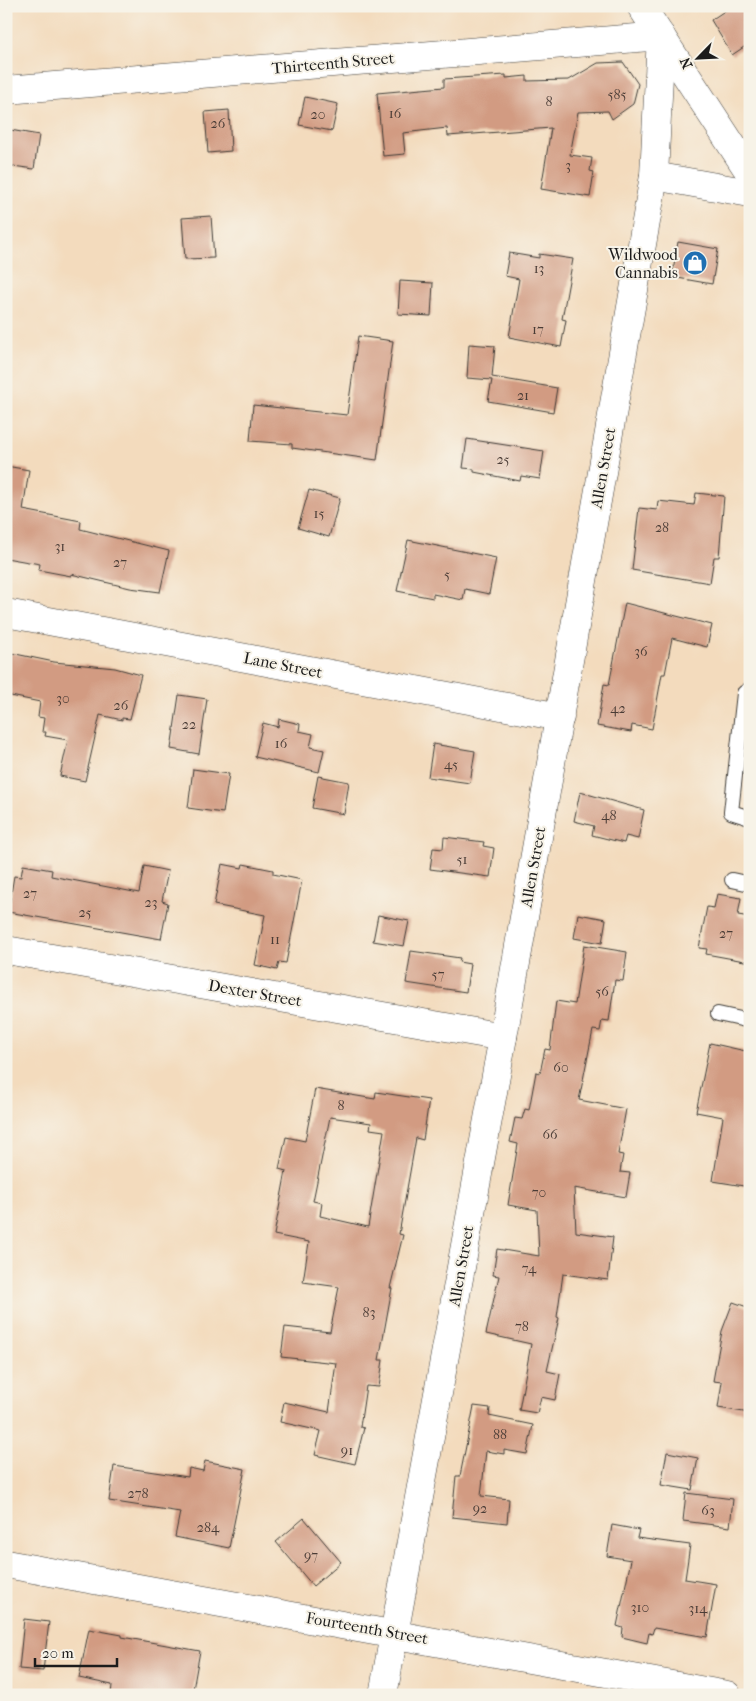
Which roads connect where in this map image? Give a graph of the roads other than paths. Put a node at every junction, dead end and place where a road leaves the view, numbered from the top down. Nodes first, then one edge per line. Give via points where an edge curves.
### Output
1 (641, 6) edge
2 (661, 36) junction
3 (6, 90) edge
4 (750, 173) edge
5 (654, 176) junction
6 (750, 193) edge
7 (6, 612) edge
8 (750, 689) edge
9 (560, 717) junction
10 (750, 818) edge
11 (732, 880) dead end
12 (750, 884) edge
13 (6, 950) edge
14 (718, 1014) dead end
15 (750, 1021) edge
16 (503, 1037) junction
17 (6, 1564) edge
18 (394, 1632) junction
19 (383, 1695) edge
20 (726, 1695) edge

1 - 2 street
2 - 3 street, Thirteenth Street
2 - 4 street
2 - 5 street, Allen Street
5 - 6 street
5 - 9 street, Allen Street
7 - 9 street, Lane Street
8 - 10 lane via 744,693 732,812
9 - 16 street, Allen Street
11 - 12 lane
13 - 16 street, Dexter Street
14 - 15 lane
16 - 18 street, Allen Street
17 - 18 street, Fourteenth Street
18 - 19 street, Allen Street
18 - 20 street, Fourteenth Street

